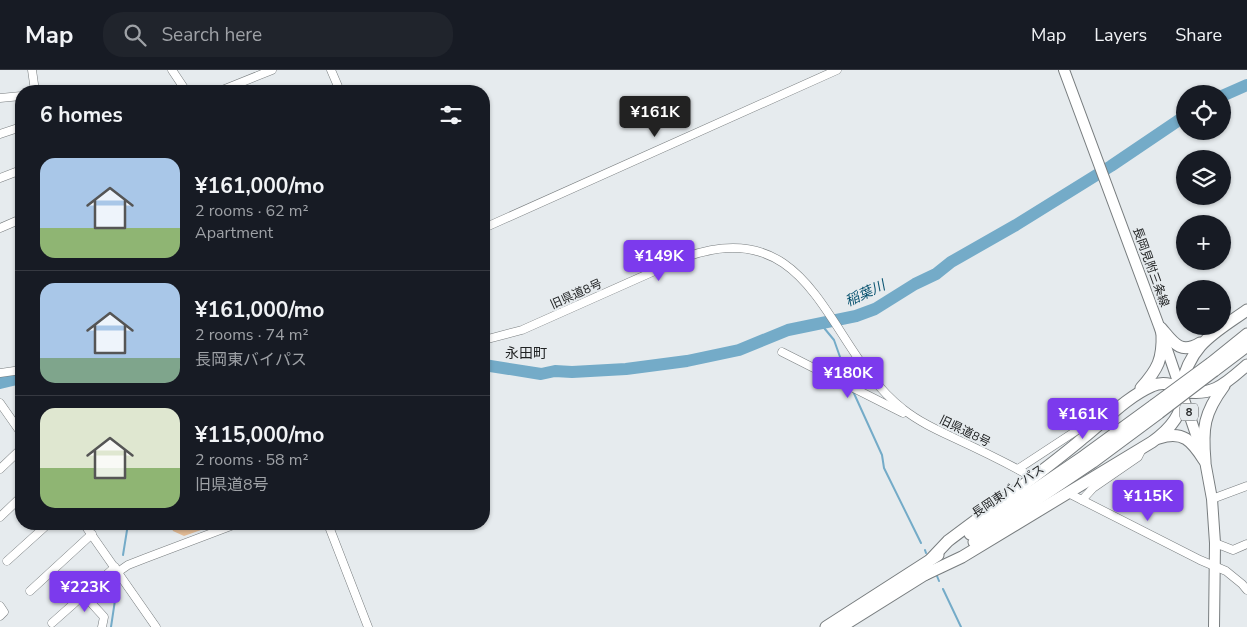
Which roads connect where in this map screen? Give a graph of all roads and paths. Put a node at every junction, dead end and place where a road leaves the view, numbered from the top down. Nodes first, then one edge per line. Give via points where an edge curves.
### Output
1 (32, 70) edge
2 (172, 70) edge
3 (272, 70) edge
4 (331, 70) edge
5 (837, 70) edge
6 (1064, 70) edge
7 (34, 85) edge
8 (182, 85) edge
9 (235, 85) edge
10 (337, 85) edge
11 (15, 97) edge
12 (0, 98) edge
13 (15, 129) edge
14 (0, 134) edge
15 (15, 172) edge
16 (0, 178) edge
17 (15, 222) edge
18 (490, 225) edge
19 (0, 228) edge
20 (1247, 310) edge
21 (1161, 330) junction
22 (1247, 334) edge
23 (1208, 337) junction
24 (490, 338) edge
25 (1247, 346) edge
26 (782, 352) dead end
27 (863, 364) junction
28 (1247, 365) edge
29 (1213, 367) junction
30 (15, 371) edge
31 (0, 373) edge
32 (833, 379) junction
33 (1229, 380) junction
34 (1182, 389) junction
35 (1125, 402) junction
36 (0, 403) edge
37 (1157, 409) junction
38 (15, 424) edge
39 (925, 424) junction
40 (1148, 444) junction
41 (15, 455) edge
42 (1205, 462) junction
43 (0, 469) edge
44 (1018, 469) junction
45 (1030, 476) dead end
46 (1247, 486) edge
47 (1072, 495) dead end
48 (1212, 499) junction
49 (1082, 500) junction
50 (15, 503) edge
51 (0, 516) edge
52 (41, 530) edge
53 (89, 530) edge
54 (220, 530) edge
55 (330, 530) edge
56 (92, 534) junction
57 (1215, 543) junction
58 (1247, 544) edge
59 (931, 559) junction
60 (7, 561) dead end
61 (1216, 567) junction
62 (116, 569) junction
63 (927, 574) junction
64 (1247, 590) edge
65 (30, 591) dead end
66 (84, 595) junction
67 (0, 606) edge
68 (0, 616) edge
69 (52, 623) dead end
70 (102, 627) edge
71 (156, 627) edge
72 (368, 627) edge
73 (826, 627) edge
74 (841, 627) edge
75 (1214, 627) edge

1 - 7 street
2 - 8 street
3 - 9 street
4 - 10 street
5 - 18 street
6 - 21 main road, 長岡見附三条線 / 8
11 - 12 street
13 - 14 street
15 - 16 street
17 - 19 street
20 - 23 highway
21 - 23 highway via 1183,348 1190,348
21 - 34 main road, 長岡見附三条線 / 8
21 - 35 highway via 1158,366
22 - 29 highway, 長岡東バイパス / 8
23 - 34 highway via 1184,373
24 - 27 street, 旧県道8号 via 522,330 686,257 713,248 734,248 765,254 800,276
25 - 29 highway, 長岡東バイパス / 8
26 - 32 street
27 - 32 street
27 - 39 street, 旧県道8号 via 891,399
28 - 33 highway
29 - 37 highway, 長岡東バイパス / 8, bridge
30 - 31 street
32 - 39 street
33 - 34 highway via 1214,390 1197,394
33 - 42 highway via 1207,415
34 - 35 highway via 1170,383 1160,383
34 - 40 highway via 1182,404 1173,422
34 - 42 main road, 長岡見附三条線 / 8
35 - 44 street via 1113,406
35 - 59 highway via 1083,439 948,541
36 - 38 street
37 - 59 highway, 長岡東バイパス / 8
37 - 63 highway, 長岡東バイパス / 8 via 1093,462
39 - 44 street, 旧県道8号
40 - 42 highway via 1170,435 1181,436 1193,444
40 - 49 street via 1138,457 1093,488
40 - 63 highway via 962,557
41 - 43 street
42 - 48 main road, 長岡見附三条線 / 8
44 - 45 street, 旧県道8号
46 - 48 street
47 - 49 street
48 - 57 main road, 長岡見附三条線 / 8
49 - 61 street
50 - 51 street
52 - 60 street
53 - 56 street
54 - 62 street
55 - 72 street
56 - 62 street
56 - 65 street
57 - 58 street via 1233,550
57 - 61 main road, 長岡見附三条線 / 8
59 - 73 highway, 長岡東バイパス / 8
61 - 64 street via 1233,576
61 - 75 main road, 長岡見附三条線 / 8
62 - 66 street
62 - 71 street
63 - 74 highway, 長岡東バイパス / 8
66 - 69 street
66 - 70 street via 104,617
67 - 68 street via 4,612

